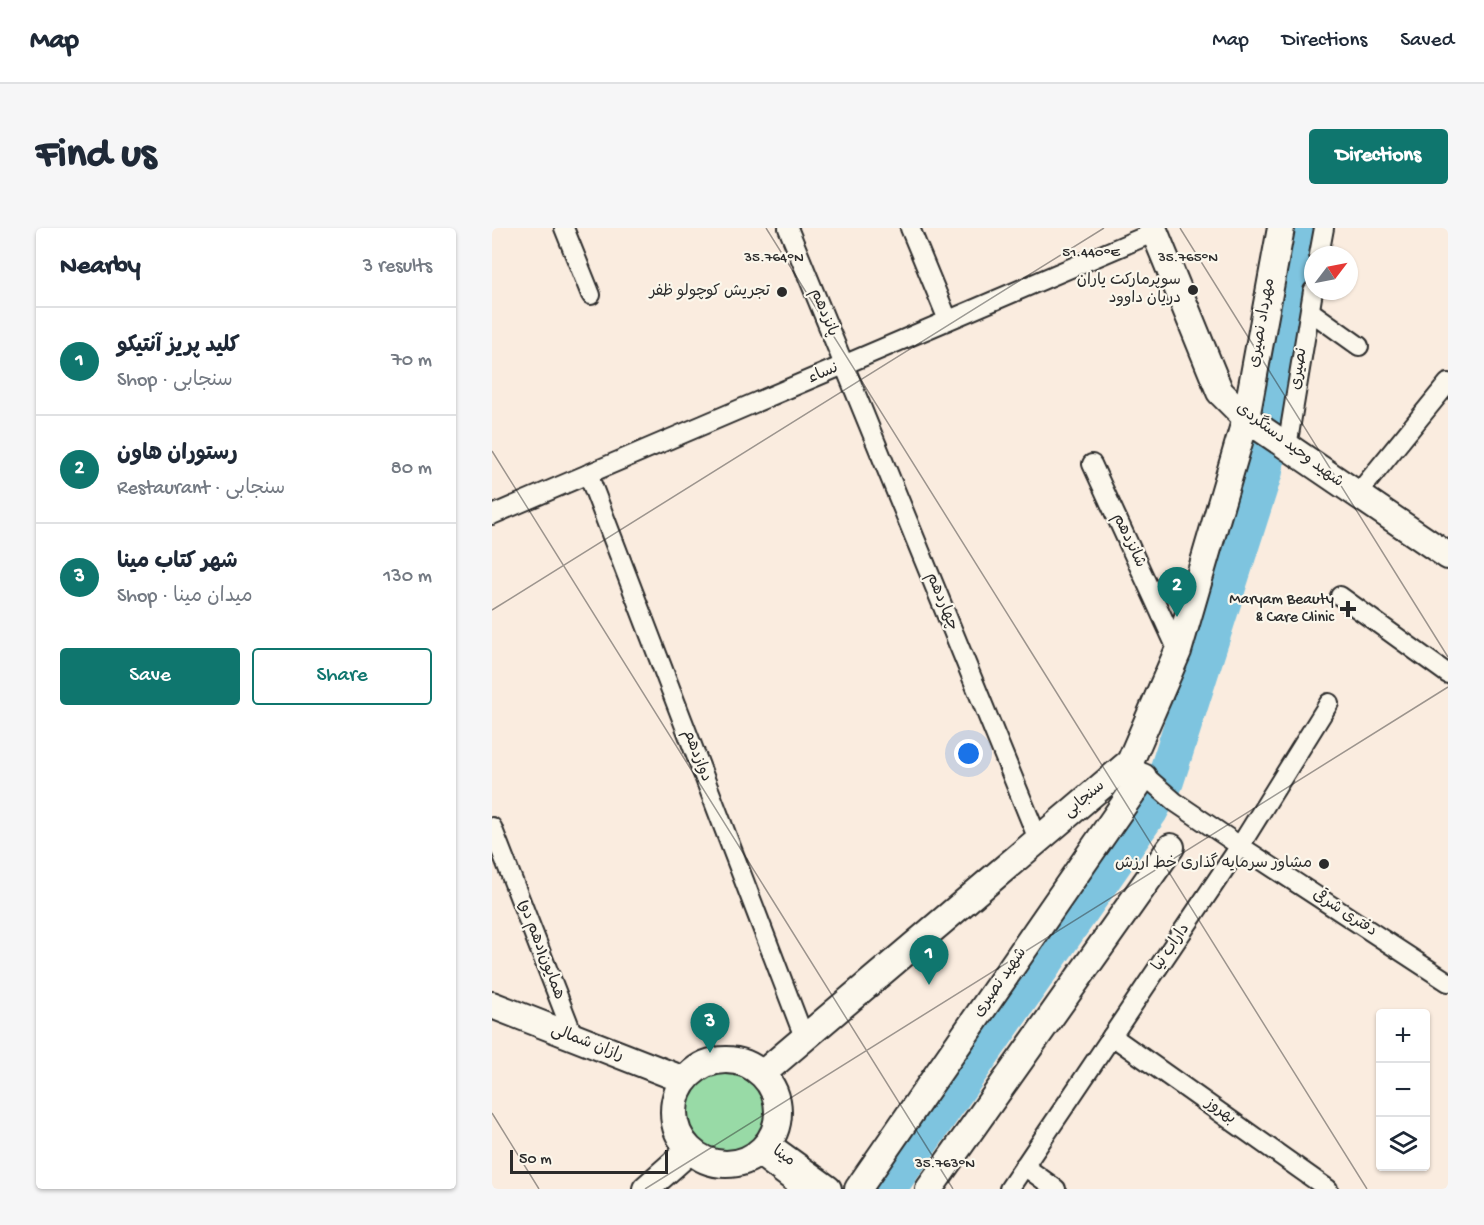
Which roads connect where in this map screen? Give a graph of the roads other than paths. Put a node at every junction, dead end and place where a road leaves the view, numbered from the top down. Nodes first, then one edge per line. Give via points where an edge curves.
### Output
1 (564, 228) edge
2 (788, 228) edge
3 (910, 228) edge
4 (1281, 228) edge
5 (1324, 228) edge
6 (1154, 230) edge
7 (1321, 246) edge
8 (591, 295) dead end
9 (1312, 300) edge
10 (1310, 311) junction
11 (948, 320) junction
12 (1359, 346) dead end
13 (844, 365) junction
14 (1448, 383) edge
15 (1266, 432) junction
16 (1092, 464) dead end
17 (588, 474) junction
18 (1356, 496) junction
19 (492, 515) edge
20 (1448, 556) edge
21 (1340, 596) dead end
22 (1178, 651) junction
23 (1448, 674) edge
24 (1329, 703) dead end
25 (1137, 770) junction
26 (492, 827) edge
27 (1038, 838) junction
28 (1240, 846) junction
29 (1171, 847) dead end
30 (1448, 982) edge
31 (492, 1005) edge
32 (1112, 1036) junction
33 (804, 1037) junction
34 (575, 1040) junction
35 (762, 1074) junction
36 (684, 1080) junction
37 (690, 1150) junction
38 (761, 1150) junction
39 (1024, 1166) junction
40 (646, 1189) edge
41 (801, 1189) edge
42 (828, 1189) edge
43 (858, 1189) edge
44 (929, 1189) edge
45 (1009, 1189) edge
46 (1056, 1189) edge
47 (1328, 1189) edge

1 - 8 street
2 - 13 street, پانزدهم
3 - 11 street
4 - 15 street, مهرداد نصیری
5 - 7 street
6 - 11 street, نساء
6 - 15 street, شهید وحید دستگردی via 1220,392
9 - 10 street, نصیری
10 - 12 street
10 - 15 street, نصیری
11 - 13 street, نساء
13 - 17 street, نساء
13 - 27 street, چهاردهم
14 - 18 street
15 - 18 street, شهید وحید دستگردی
15 - 22 street, سنجابی
16 - 22 street, شانزدهم
17 - 19 street, نساء
17 - 33 street, دوازدهم
18 - 20 street, شهید وحید دستگردی
21 - 23 street
22 - 25 street, سنجابی
24 - 28 street, داراب نیا
25 - 27 street, سنجابی
25 - 28 street, دفتری شرقی via 1175,802
25 - 43 street, شهید نصیری
26 - 34 street, همایون(دهم دو)
27 - 33 street, سنجابی
28 - 30 street, دفتری شرقی
28 - 32 street, داراب نیا
29 - 44 street
31 - 34 street, رازان شمالی
32 - 39 street, داراب نیا
32 - 47 street, بهروز
33 - 35 street, سنجابی
34 - 36 street, رازان شمالی
35 - 36 street via 731,1059 713,1060 696,1068
35 - 38 street via 772,1086 778,1109 774,1132
36 - 37 street via 677,1094 675,1124
37 - 38 street via 716,1163 744,1161
37 - 40 street
38 - 41 street
38 - 42 street, مینا
39 - 45 street, داراب نیا
39 - 46 street

